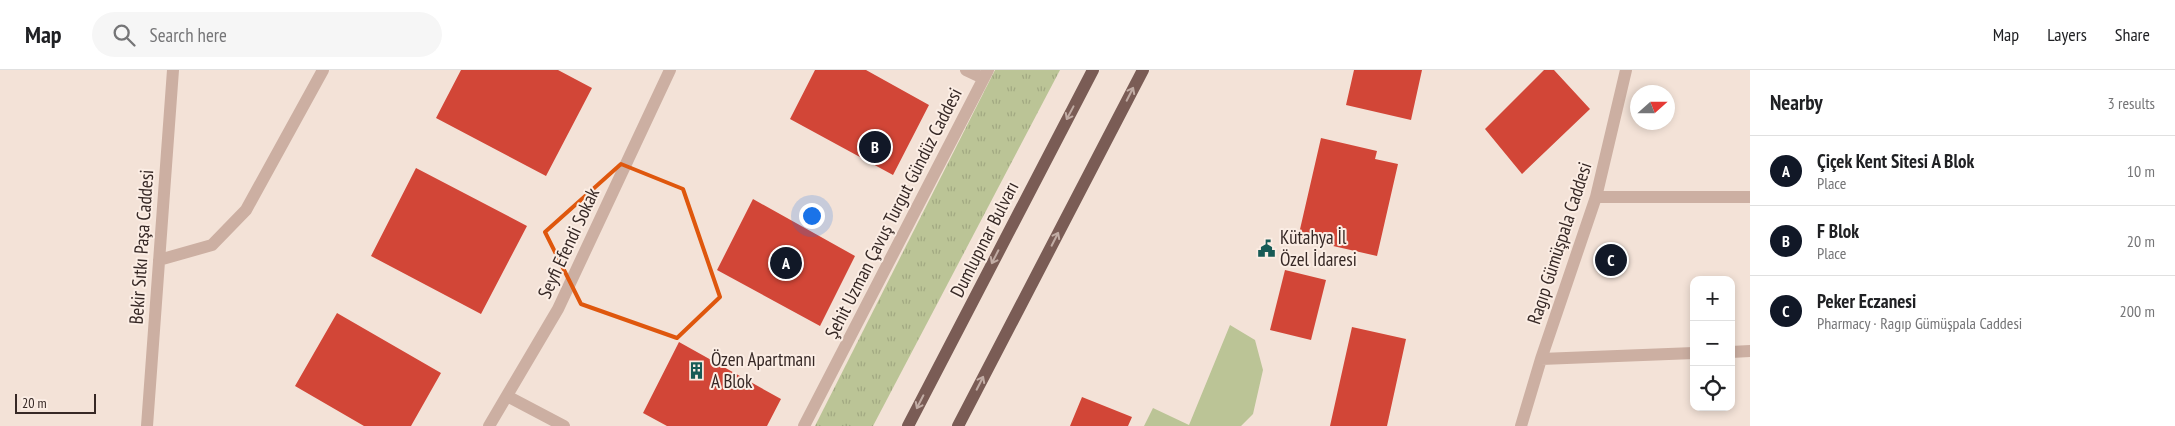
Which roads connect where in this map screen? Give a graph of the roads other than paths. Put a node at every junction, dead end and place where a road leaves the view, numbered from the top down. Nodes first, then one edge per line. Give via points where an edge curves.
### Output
1 (173, 70) edge
2 (323, 70) edge
3 (670, 70) edge
4 (966, 70) edge
5 (1093, 70) edge
6 (1143, 70) edge
7 (1626, 70) edge
8 (985, 74) edge
9 (1596, 197) junction
10 (1750, 197) edge
11 (159, 260) junction
12 (1750, 351) edge
13 (1735, 352) edge
14 (1690, 353) edge
15 (1541, 359) junction
16 (507, 396) junction
17 (147, 426) edge
18 (489, 426) edge
19 (564, 426) edge
20 (804, 426) edge
21 (908, 426) edge
22 (958, 426) edge
23 (1521, 426) edge

1 - 11 street, Bekir Sıtkı Paşa Caddesi
2 - 11 street via 246,210 212,244
3 - 16 street, Seyfi Efendi Sokak via 558,309
4 - 8 street
5 -> 21 main road, Dumlupınar Bulvarı
22 -> 6 main road
7 - 9 street, Ragıp Gümüşpala Caddesi
8 - 20 street, Şehit Uzman Çavuş Turgut Gündüz Caddesi
9 - 10 street
9 - 15 street, Ragıp Gümüşpala Caddesi
11 - 17 street, Bekir Sıtkı Paşa Caddesi
12 - 13 street
14 - 15 street
15 - 23 street, Ragıp Gümüşpala Caddesi
16 - 18 street, Seyfi Efendi Sokak
16 - 19 street

